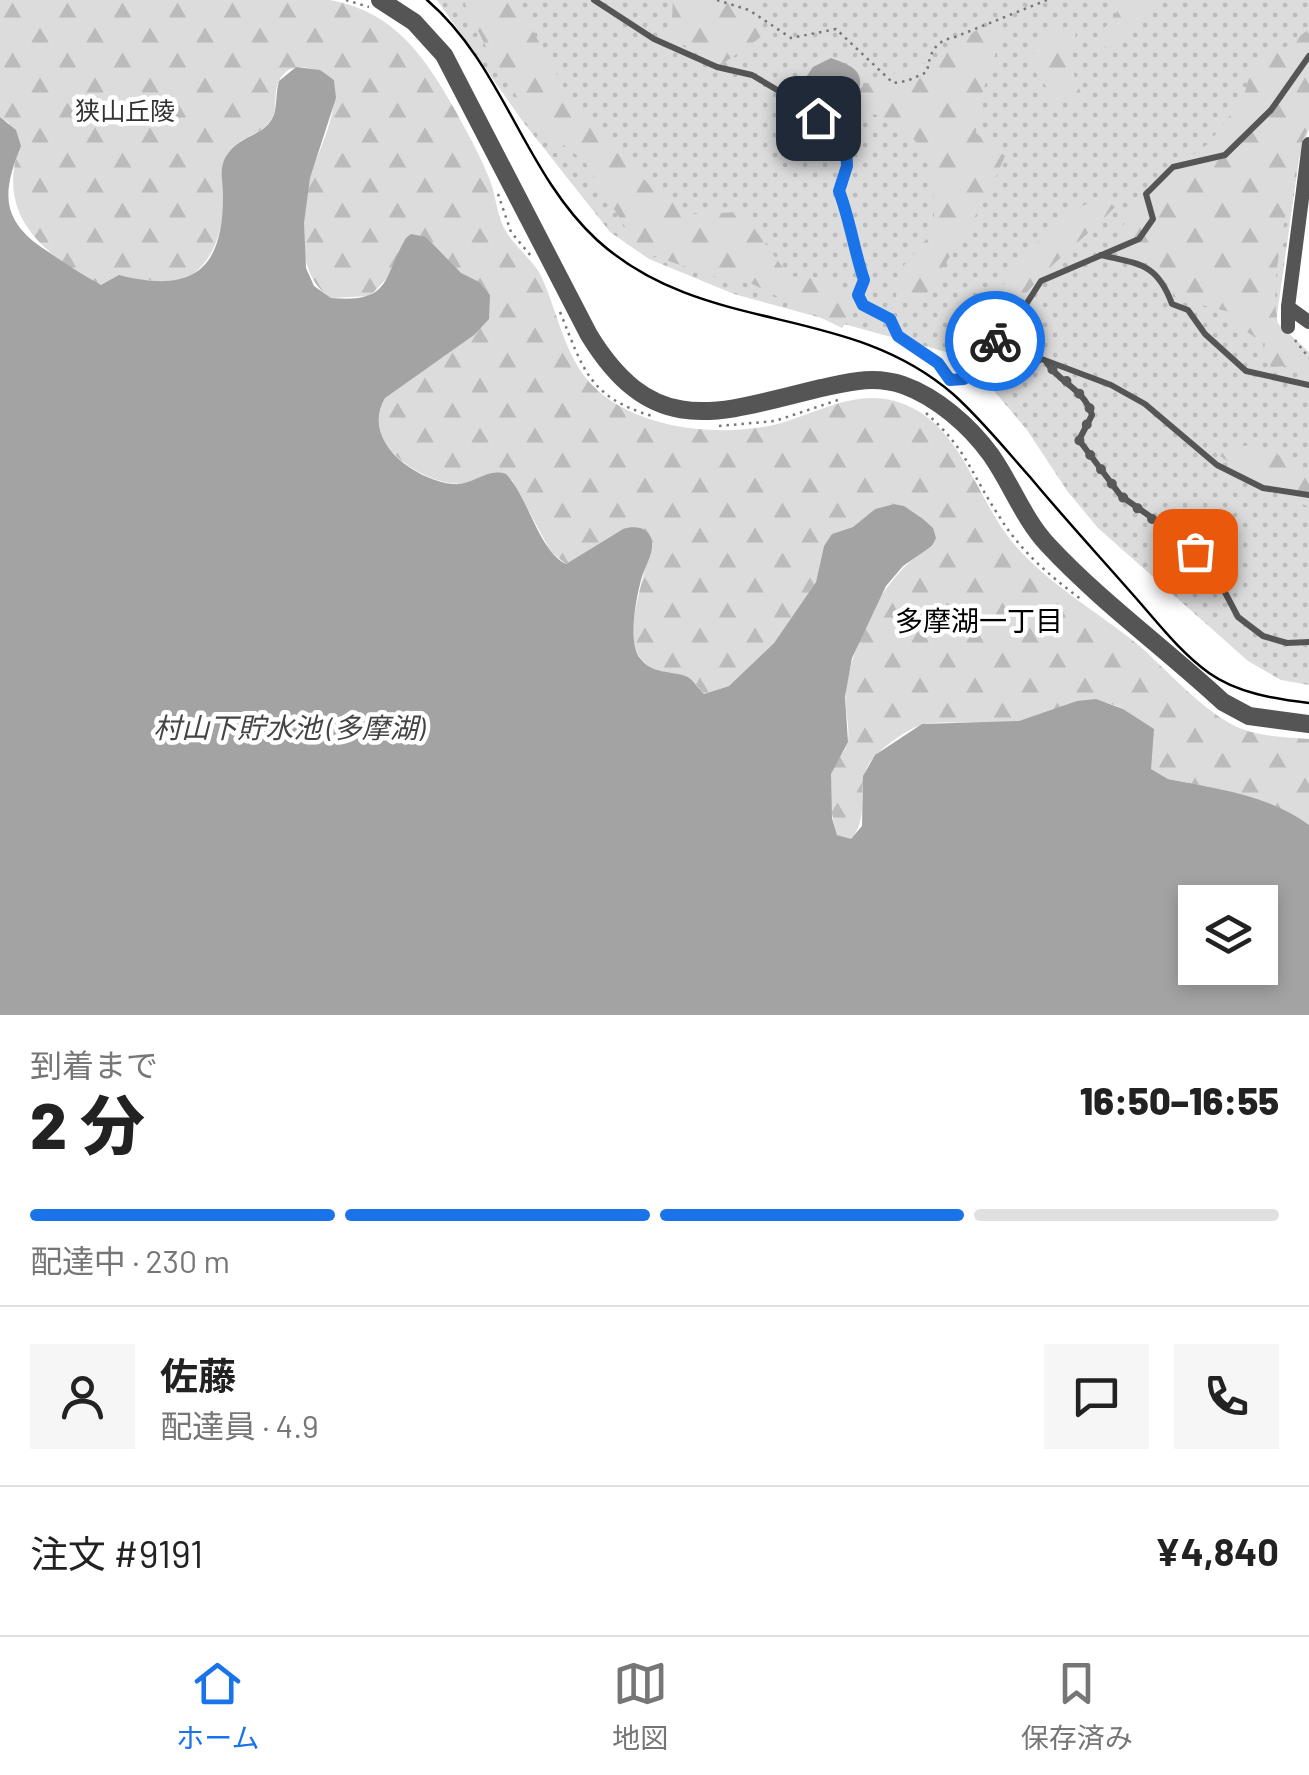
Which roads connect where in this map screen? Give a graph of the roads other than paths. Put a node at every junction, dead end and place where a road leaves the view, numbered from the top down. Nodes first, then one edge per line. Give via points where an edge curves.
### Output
1 (594, 0) edge
2 (387, 1) edge
3 (1309, 56) edge
4 (1309, 144) edge
5 (1100, 255) junction
6 (1302, 255) edge
7 (1288, 307) junction
8 (1309, 322) edge
9 (1288, 327) road end
10 (1000, 334) junction
11 (1048, 364) junction
12 (1309, 385) edge
13 (1309, 495) edge
14 (1309, 642) edge
15 (1309, 724) edge

1 - 10 lane via 654,39 752,75 836,133 846,145 839,191 864,280 858,295 950,380 964,379
2 - 15 street via 452,67 589,334 632,389 666,407 692,411 742,407 867,379 920,393 982,445 1053,550 1223,702 1249,716
3 - 5 lane via 1271,110 1225,155 1172,167 1146,194 1153,219 1139,240
4 - 6 street
5 - 10 lane via 1041,280
5 - 12 lane via 1158,274 1172,304 1188,310 1204,334 1246,370
6 - 7 street
7 - 8 street
7 - 9 street
10 - 11 lane
11 - 13 lane via 1145,404 1217,465 1263,488
11 - 14 lane via 1088,404 1092,414 1079,440 1121,496 1211,566 1238,618 1263,636

